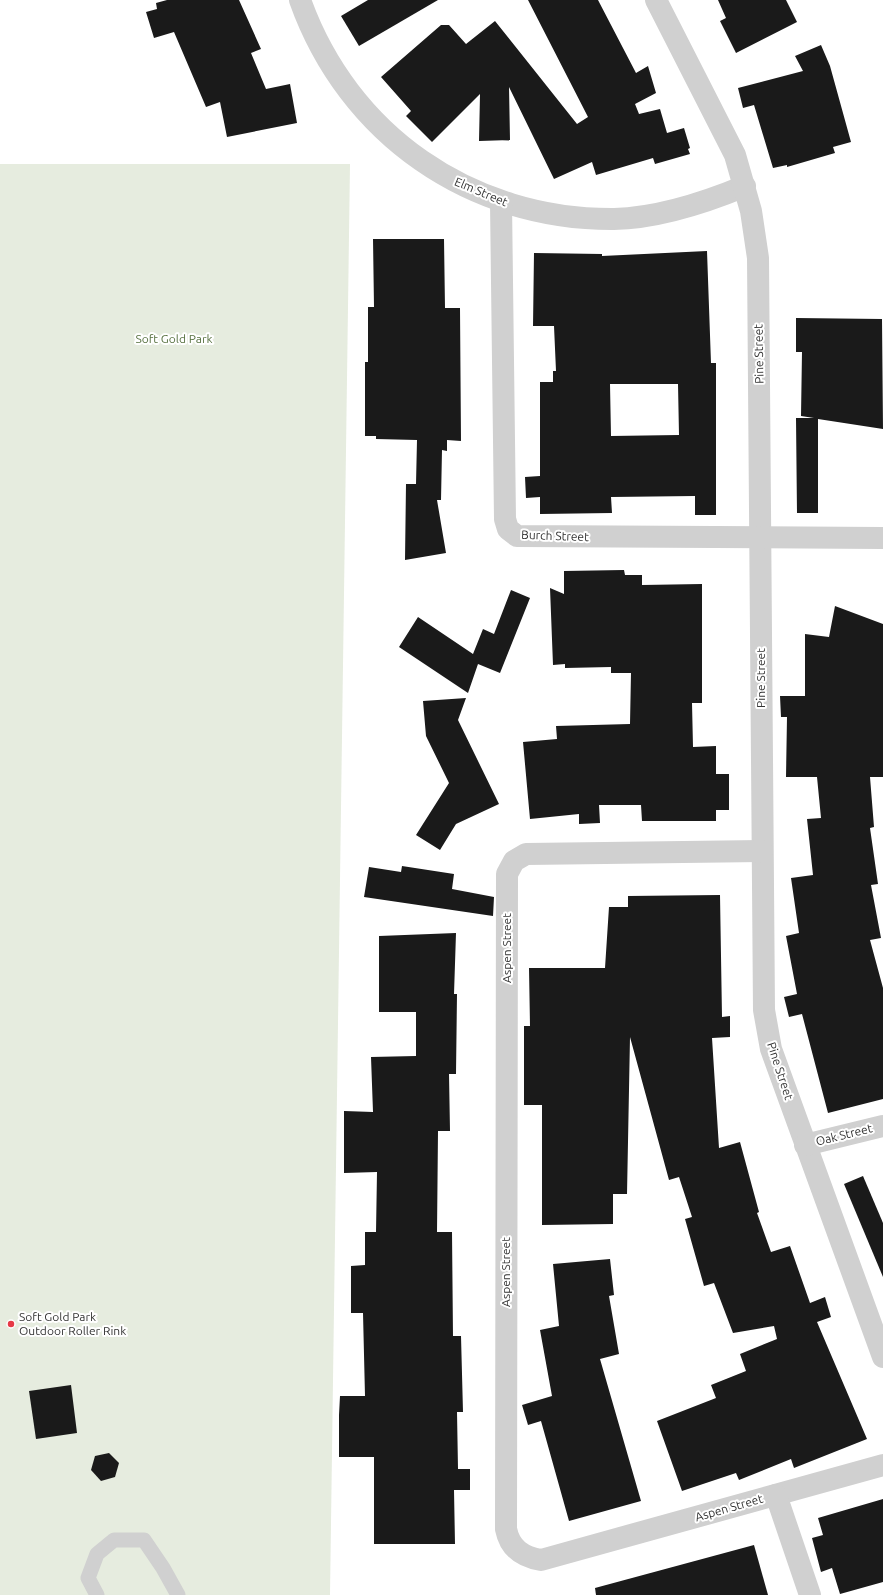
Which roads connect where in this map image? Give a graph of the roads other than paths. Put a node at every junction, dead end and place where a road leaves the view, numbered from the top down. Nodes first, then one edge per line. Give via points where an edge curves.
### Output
1 (300, 0) edge
2 (656, 0) edge
3 (745, 186) junction
4 (501, 202) junction
5 (760, 538) junction
6 (883, 538) edge
7 (762, 851) junction
8 (883, 1126) edge
9 (805, 1145) junction
10 (883, 1357) edge
11 (883, 1465) edge
12 (776, 1495) junction
13 (97, 1595) edge
14 (178, 1595) edge
15 (810, 1595) edge

1 - 4 street, Elm Street via 308,23 332,68 360,106 391,138 434,170
2 - 3 street, Pine Street via 735,155
3 - 4 street, Elm Street via 710,201 657,214 614,219 563,216
3 - 5 street, Pine Street via 758,258
4 - 5 street, Burch Street via 505,519 508,529 517,536
5 - 6 street, Burch Street
5 - 7 street, Pine Street
7 - 9 street, Pine Street via 764,1010 771,1049
7 - 12 street, Aspen Street via 526,854 514,861 507,874 506,1529 515,1550 527,1558 542,1560
8 - 9 street, Oak Street
9 - 10 street, Pine Street
11 - 12 street, Aspen Street
12 - 15 street
13 - 14 lane via 88,1578 97,1554 114,1540 144,1540

